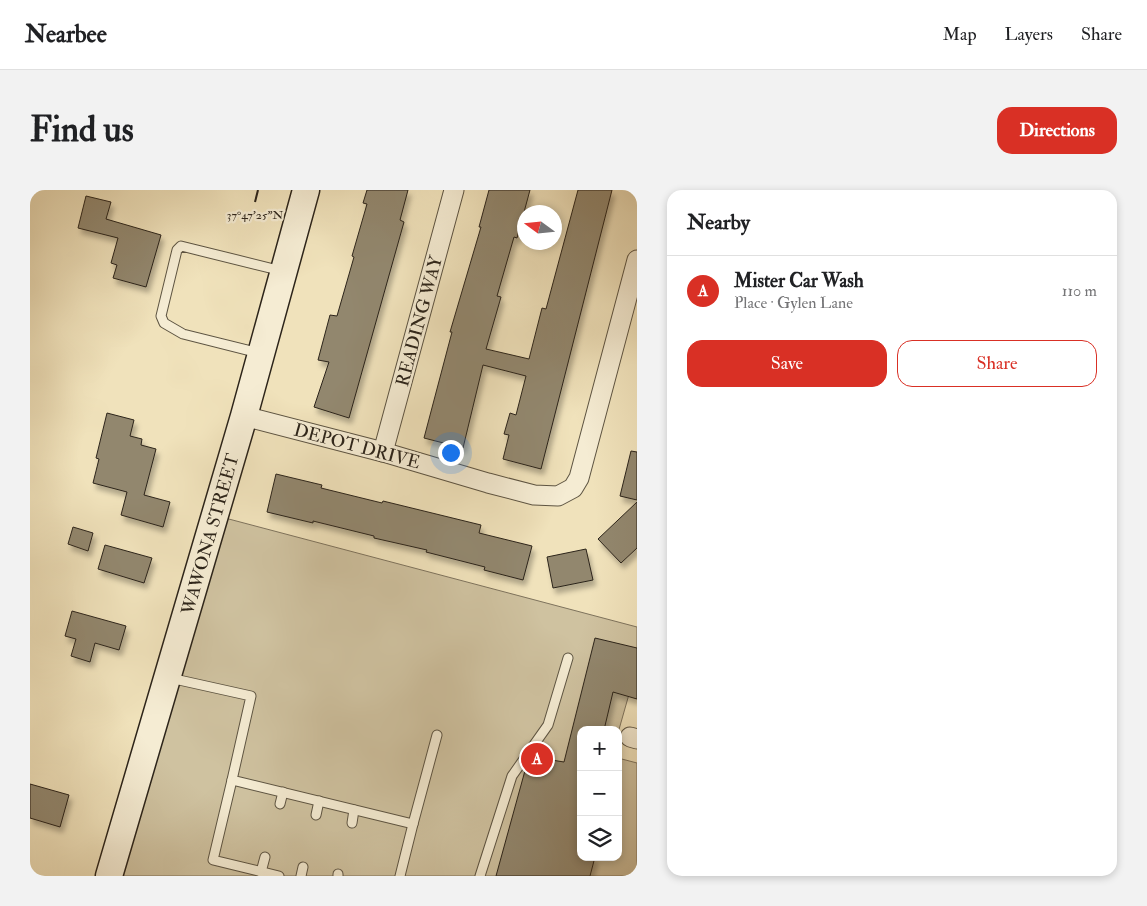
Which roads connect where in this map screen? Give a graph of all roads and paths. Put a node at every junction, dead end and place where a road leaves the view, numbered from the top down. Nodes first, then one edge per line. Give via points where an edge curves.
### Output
1 (306, 190) edge
2 (454, 190) edge
3 (637, 260) edge
4 (284, 272) junction
5 (261, 353) junction
6 (244, 416) junction
7 (383, 452) junction
8 (568, 658) dead end
9 (167, 677) junction
10 (437, 734) dead end
11 (232, 780) junction
12 (283, 792) junction
13 (319, 801) junction
14 (280, 804) dead end
15 (354, 810) junction
16 (316, 815) dead end
17 (352, 823) dead end
18 (413, 824) junction
19 (265, 857) dead end
20 (261, 872) junction
21 (109, 876) edge
22 (279, 876) edge
23 (400, 876) edge
24 (480, 876) edge

1 - 4 street, WAWONA STREET
2 - 7 street, READING WAY
3 - 7 street, DEPOT DRIVE via 579,478 573,488 558,496 534,495
4 - 5 street, WAWONA STREET
4 - 5 lane via 181,246 177,250 161,316 164,323 183,334
5 - 6 street, WAWONA STREET
6 - 7 street, DEPOT DRIVE
6 - 9 street, WAWONA STREET
8 - 24 lane via 548,724 512,776
9 - 11 lane via 251,696
9 - 21 street, WAWONA STREET
10 - 18 lane
11 - 12 lane
11 - 20 lane via 213,860
12 - 13 lane
12 - 14 lane
13 - 15 lane
13 - 16 lane
15 - 17 lane
15 - 18 lane
18 - 23 lane
19 - 20 lane
20 - 22 lane

